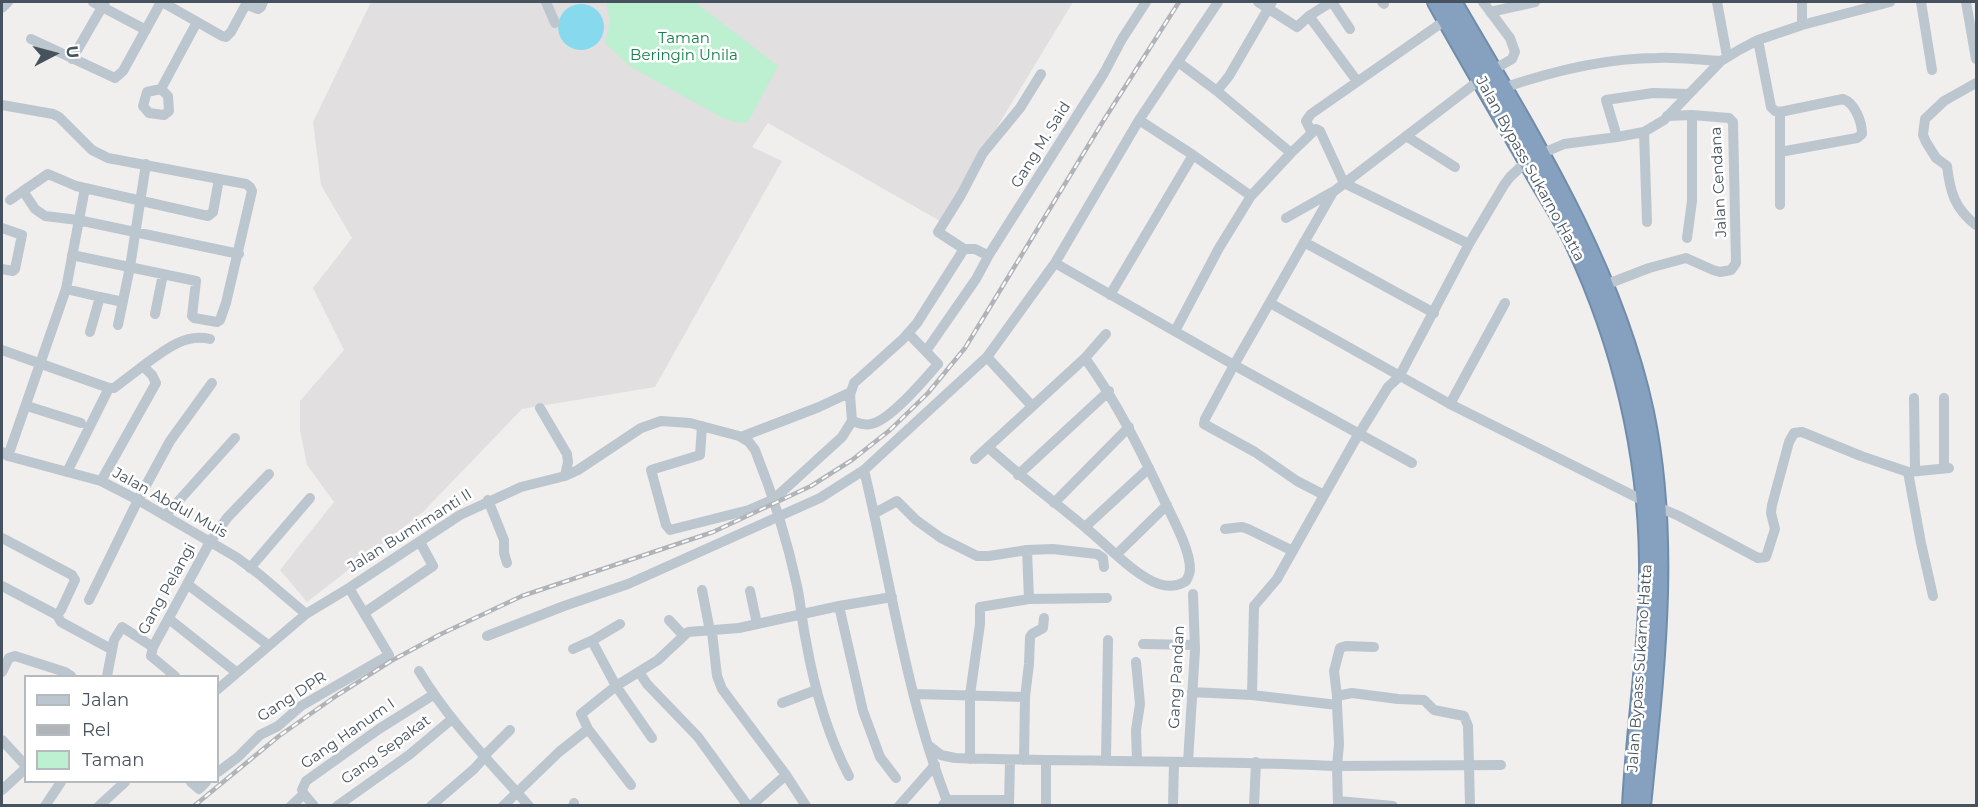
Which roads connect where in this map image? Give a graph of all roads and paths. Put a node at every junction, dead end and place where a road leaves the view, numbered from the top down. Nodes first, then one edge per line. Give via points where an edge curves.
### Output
1 (8, 2) edge
2 (162, 2) edge
3 (263, 2) edge
4 (546, 2) edge
5 (1146, 2) edge
6 (1218, 2) edge
7 (1331, 2) edge
8 (1428, 2) edge
9 (1436, 2) edge
10 (1453, 2) edge
11 (1483, 2) edge
12 (1535, 2) edge
13 (1717, 2) edge
14 (1802, 2) edge
15 (1890, 2) edge
16 (1922, 2) edge
17 (100, 3) edge
18 (1266, 4) edge
19 (178, 5) edge
20 (1970, 5) edge
21 (2, 8) edge
22 (1490, 12) junction
23 (1309, 16) junction
24 (197, 22) junction
25 (555, 23) dead end
26 (1440, 24) junction
27 (1802, 25) junction
28 (1350, 29) dead end
29 (146, 30) junction
30 (31, 39) dead end
31 (1758, 40) junction
32 (72, 58) junction
33 (1724, 58) junction
34 (1976, 58) edge
35 (1178, 62) junction
36 (1932, 70) dead end
37 (1041, 74) dead end
38 (1482, 78) junction
39 (1357, 81) junction
40 (1977, 83) edge
41 (161, 88) dead end
42 (1503, 88) junction
43 (1217, 91) junction
44 (1689, 94) junction
45 (2, 105) edge
46 (1780, 112) junction
47 (1692, 115) junction
48 (1667, 117) junction
49 (1139, 120) junction
50 (1644, 132) junction
51 (1312, 133) junction
52 (1406, 136) junction
53 (1617, 137) junction
54 (1780, 152) junction
55 (1291, 153) junction
56 (1193, 155) junction
57 (1534, 157) junction
58 (146, 164) junction
59 (1455, 167) dead end
60 (219, 179) junction
61 (1344, 183) junction
62 (85, 188) junction
63 (23, 192) junction
64 (1333, 192) junction
65 (1251, 196) junction
66 (10, 200) dead end
67 (141, 201) junction
68 (1780, 205) dead end
69 (1286, 218) dead end
70 (78, 220) junction
71 (1647, 222) dead end
72 (1977, 225) edge
73 (2, 228) edge
74 (136, 233) junction
75 (1687, 238) dead end
76 (1304, 242) junction
77 (1468, 244) junction
78 (964, 249) junction
79 (990, 253) junction
80 (239, 254) junction
81 (72, 255) junction
82 (1055, 263) junction
83 (130, 267) junction
84 (2, 269) edge
85 (163, 274) junction
86 (1605, 285) junction
87 (66, 289) junction
88 (1110, 295) junction
89 (100, 297) junction
90 (123, 302) junction
91 (1270, 303) junction
92 (1505, 303) dead end
93 (1606, 304) junction
94 (1434, 313) junction
95 (155, 314) dead end
96 (118, 325) dead end
97 (1175, 331) junction
98 (90, 332) dead end
99 (908, 333) junction
100 (1106, 334) dead end
101 (210, 339) dead end
102 (2, 350) edge
103 (926, 351) junction
104 (987, 357) junction
105 (1085, 358) junction
106 (40, 364) junction
107 (1234, 365) junction
108 (143, 366) junction
109 (1399, 377) junction
110 (212, 383) dead end
111 (109, 388) junction
112 (1109, 391) junction
113 (851, 392) junction
114 (1914, 398) dead end
115 (1944, 398) dead end
116 (1450, 404) junction
117 (27, 406) junction
118 (1032, 406) junction
119 (540, 408) dead end
120 (852, 421) junction
121 (81, 423) dead end
122 (702, 426) junction
123 (1129, 427) junction
124 (1360, 434) junction
125 (741, 437) junction
126 (236, 438) dead end
127 (988, 447) junction
128 (3, 453) edge
129 (975, 459) dead end
130 (1412, 463) dead end
131 (1149, 468) junction
132 (864, 470) junction
133 (67, 472) junction
134 (1912, 472) junction
135 (269, 474) dead end
136 (1018, 475) junction
137 (565, 476) junction
138 (101, 481) junction
139 (1324, 495) junction
140 (310, 498) dead end
141 (774, 499) junction
142 (138, 500) junction
143 (488, 500) junction
144 (1054, 503) junction
145 (1651, 504) junction
146 (1167, 505) junction
147 (875, 513) junction
148 (165, 516) junction
149 (780, 516) junction
150 (1085, 527) junction
151 (1225, 530) dead end
152 (2, 538) edge
153 (210, 542) junction
154 (420, 542) junction
155 (1027, 550) junction
156 (1293, 551) junction
157 (1117, 554) junction
158 (507, 563) dead end
159 (1104, 567) dead end
160 (250, 568) junction
161 (187, 584) junction
162 (2, 586) edge
163 (349, 588) junction
164 (702, 590) dead end
165 (750, 591) dead end
166 (1193, 594) dead end
167 (1933, 596) dead end
168 (892, 597) junction
169 (1107, 598) dead end
170 (1029, 599) junction
171 (89, 600) dead end
172 (839, 606) junction
173 (364, 613) junction
174 (306, 614) junction
175 (801, 614) junction
176 (57, 615) junction
177 (1044, 618) dead end
178 (169, 620) junction
179 (669, 620) dead end
180 (620, 624) dead end
181 (757, 624) junction
182 (710, 632) junction
183 (683, 635) junction
184 (487, 636) dead end
185 (594, 640) junction
186 (1108, 640) dead end
187 (1143, 644) dead end
188 (268, 645) junction
189 (1195, 645) junction
190 (153, 647) junction
191 (1374, 647) dead end
192 (111, 649) junction
193 (573, 649) dead end
194 (1136, 662) dead end
195 (3, 664) edge
196 (419, 671) dead end
197 (236, 672) junction
198 (639, 672) junction
199 (69, 675) edge
200 (107, 675) edge
201 (171, 675) edge
202 (616, 686) junction
203 (219, 688) edge
204 (816, 690) junction
205 (1192, 692) junction
206 (914, 694) junction
207 (433, 695) junction
208 (969, 695) junction
209 (1252, 695) junction
210 (1025, 698) junction
211 (1336, 701) junction
212 (782, 703) dead end
213 (453, 719) junction
214 (588, 729) junction
215 (510, 730) dead end
216 (652, 738) dead end
217 (2, 740) edge
218 (928, 745) junction
219 (1641, 745) junction
220 (484, 757) junction
221 (970, 759) junction
222 (1010, 760) junction
223 (1024, 760) junction
224 (1106, 760) junction
225 (1046, 761) junction
226 (1137, 761) junction
227 (1174, 762) junction
228 (1188, 762) junction
229 (1256, 762) junction
230 (1469, 764) junction
231 (24, 765) edge
232 (935, 765) junction
233 (1500, 765) dead end
234 (1338, 766) junction
235 (24, 769) edge
236 (219, 771) edge
237 (786, 775) junction
238 (849, 776) dead end
239 (896, 778) dead end
240 (60, 783) edge
241 (124, 783) edge
242 (192, 783) edge
243 (205, 783) edge
244 (631, 785) dead end
245 (2, 790) edge
246 (517, 792) junction
247 (304, 794) junction
248 (1009, 803) edge
249 (1338, 803) edge
250 (946, 804) edge
251 (45, 806) edge
252 (99, 806) edge
253 (291, 806) edge
254 (314, 806) edge
255 (337, 806) edge
256 (431, 806) edge
257 (503, 806) edge
258 (529, 806) edge
259 (749, 806) edge
260 (806, 806) edge
261 (899, 806) edge
262 (1046, 806) edge
263 (1173, 806) edge
264 (1254, 806) edge
265 (1393, 806) edge
266 (1470, 806) edge
267 (1631, 806) edge
268 (1642, 806) edge

1 - 21 street
2 - 19 street
2 - 29 street
3 - 24 street via 258,9 245,6 226,37
4 - 25 street
5 - 79 street, Gang M. Said
6 - 35 street
7 - 23 street
7 - 28 street
8 - 26 street
9 - 38 highway, Jalan Bypass Sukarno Hatta
10 - 38 highway, Jalan Bypass Sukarno Hatta
11 - 22 street
12 - 22 street
13 - 33 street
14 - 27 street
15 - 27 street
16 - 36 street
17 - 29 street
17 - 32 street
18 - 23 street via 1295,27
18 - 43 street via 1229,76
19 - 24 street
20 - 34 street
22 - 38 street via 1510,38 1515,52 1512,59
23 - 39 street
24 - 41 street
26 - 38 street
26 - 39 street
27 - 31 street
29 - 32 street via 115,78
30 - 32 street
31 - 33 street
31 - 46 street via 1771,107
33 - 42 street via 1615,61 1538,76
33 - 44 street
35 - 43 street
35 - 49 street
37 - 78 street via 1020,108 983,153 938,232
38 - 42 highway, Jalan Bypass Sukarno Hatta
38 - 52 street
38 - 57 highway, Jalan Bypass Sukarno Hatta
39 - 51 street via 1307,118
40 - 72 street via 1934,109 1925,119 1923,135 1936,159 1947,166 1955,200 1964,216
42 - 57 highway, Jalan Bypass Sukarno Hatta
43 - 55 street
44 - 48 street
44 - 53 street via 1653,93 1606,100
45 - 58 street via 53,114 94,152
46 - 54 street
46 - 54 street via 1843,99 1852,104 1862,132 1857,138
47 - 48 street, Jalan Cendana
47 - 75 street via 1692,201
47 - 86 street, Jalan Cendana via 1729,118 1733,122 1736,263 1731,270 1720,272 1686,258
48 - 50 street
49 - 56 street
49 - 82 street
50 - 53 street
50 - 71 street
51 - 55 street
51 - 61 street via 1320,131
52 - 59 street
52 - 61 street
53 - 57 street via 1564,144
54 - 68 street
55 - 65 street
56 - 65 street
56 - 88 street
57 - 77 street via 1510,177
57 - 86 highway, Jalan Bypass Sukarno Hatta via 1578,224
57 - 93 highway, Jalan Bypass Sukarno Hatta
58 - 60 street
58 - 67 street
60 - 67 street via 213,212 208,216
60 - 80 street via 246,184 252,191
61 - 64 street
61 - 77 street
62 - 63 street via 48,174
62 - 67 street
62 - 70 street
63 - 66 street
63 - 70 street via 45,216
64 - 69 street
64 - 76 street
65 - 97 street
67 - 74 street
70 - 74 street
70 - 81 street
73 - 84 street via 22,235 15,269
74 - 80 street
74 - 83 street
76 - 91 street
76 - 94 street
77 - 94 street
78 - 79 street
78 - 99 street
79 - 103 street, Gang M. Said
80 - 85 street via 217,322 192,316 196,281
81 - 83 street
81 - 87 street
82 - 88 street
82 - 104 street
83 - 85 street
83 - 90 street
85 - 95 street
86 - 93 highway, Jalan Bypass Sukarno Hatta
87 - 89 street
87 - 106 street
88 - 97 street
89 - 90 street
89 - 98 street
90 - 96 street
91 - 107 street
91 - 109 street
92 - 116 street
93 - 145 highway, Jalan Bypass Sukarno Hatta via 1629,353 1644,410
94 - 109 street
97 - 107 street
99 - 103 street
99 - 113 street via 854,383
100 - 105 street
101 - 108 street via 197,336 168,347
102 - 106 street
103 - 120 street via 938,364 912,393 874,424
104 - 118 street
104 - 132 street
105 - 112 street
105 - 118 street
106 - 111 street
106 - 117 street
107 - 124 street
107 - 139 street via 1204,424
108 - 111 street
108 - 138 street via 156,383
109 - 116 street
109 - 124 street via 1388,387
110 - 142 street via 170,441
111 - 133 street
112 - 123 street
112 - 136 street
113 - 120 street
113 - 125 street
114 - 134 street
115 - 134 street via 1946,468
116 - 145 street
117 - 121 street
117 - 128 street
118 - 127 street
119 - 137 street via 567,454
120 - 141 street via 842,437
122 - 125 street, Jalan Bumimanti II
122 - 137 street, Jalan Bumimanti II via 670,422 640,428
122 - 141 street via 700,455 651,470 668,529 740,512
123 - 131 street
123 - 144 street
124 - 130 street
124 - 139 street
125 - 141 street via 755,450
126 - 148 street
127 - 129 street
127 - 136 street
128 - 133 street, Jalan Abdul Muis
131 - 146 street
131 - 150 street
132 - 147 street
132 - 149 street via 820,498
133 - 138 street, Jalan Abdul Muis
134 - 145 street via 1796,432 1791,435 1774,499 1771,513 1775,528 1768,556 1764,558
134 - 167 street
135 - 153 street, Gang Pelangi
136 - 144 street
137 - 143 street, Jalan Bumimanti II
138 - 142 street, Jalan Abdul Muis
139 - 156 street
140 - 160 street
141 - 149 street
142 - 148 street, Jalan Abdul Muis
142 - 171 street
143 - 154 street, Jalan Bumimanti II
143 - 158 street via 504,540
144 - 150 street
145 - 219 highway, Jalan Bypass Sukarno Hatta via 1660,600
146 - 157 street
146 - 157 street via 1190,564 1186,581 1175,586 1161,585
147 - 155 street via 897,501 941,538 977,556
147 - 168 street
148 - 153 street, Jalan Abdul Muis
149 - 175 street
149 - 184 street via 628,584
150 - 157 street
151 - 156 street via 1242,527
152 - 176 street via 75,577
153 - 160 street, Jalan Abdul Muis
153 - 161 street, Gang Pelangi
154 - 163 street, Jalan Bumimanti II
154 - 173 street via 433,566
155 - 159 street via 1097,554 1103,558
155 - 170 street
156 - 209 street via 1254,606
160 - 174 street, Jalan Abdul Muis
161 - 178 street, Gang Pelangi
161 - 188 street
162 - 176 street
163 - 173 street
163 - 174 street, Jalan Bumimanti II
164 - 182 street
165 - 181 street
166 - 189 street, Gang Pandan
168 - 172 street
168 - 206 street
169 - 170 street
170 - 208 street via 980,607
172 - 175 street
172 - 239 street via 862,711 880,757
173 - 236 street, Gang DPR via 389,655 301,706
174 - 188 street, Jalan Bumimanti II
175 - 181 street
175 - 204 street
176 - 192 street via 61,622
177 - 210 street via 1043,628 1030,637
178 - 190 street, Gang Pelangi
178 - 197 street
179 - 183 street
180 - 185 street
181 - 182 street
182 - 183 street
182 - 237 street via 722,690
183 - 198 street via 658,660
185 - 193 street
185 - 202 street
186 - 224 street
187 - 189 street
188 - 197 street, Jalan Bumimanti II
189 - 205 street, Gang Pandan
190 - 192 street via 124,628
190 - 201 street, Gang Pelangi via 151,656
191 - 211 street via 1340,648 1334,671
192 - 200 street
194 - 226 street via 1140,704
195 - 199 street via 15,656
196 - 207 street
197 - 203 street, Jalan Bumimanti II
198 - 202 street
198 - 259 street via 698,737
202 - 214 street via 581,714
202 - 216 street
204 - 212 street
204 - 238 street
205 - 209 street
205 - 228 street, Gang Pandan
206 - 208 street
206 - 218 street
207 - 213 street
207 - 247 street, Gang Hanum I via 306,781
208 - 210 street
208 - 221 street
209 - 211 street
210 - 223 street
211 - 230 street via 1352,693 1422,699 1434,710 1462,714 1468,726
211 - 234 street
213 - 220 street
213 - 255 street, Gang Sepakat
214 - 244 street
214 - 246 street
215 - 220 street
217 - 231 street
218 - 221 street via 941,756
218 - 232 street
219 - 267 highway, Jalan Bypass Sukarno Hatta
219 - 268 highway, Jalan Bypass Sukarno Hatta
220 - 246 street
220 - 256 street
221 - 222 street
222 - 223 street
222 - 248 street
223 - 225 street
224 - 225 street
224 - 226 street
225 - 262 street
226 - 227 street
227 - 228 street
227 - 263 street
228 - 229 street
229 - 234 street
229 - 264 street
230 - 233 street
230 - 234 street
230 - 266 street
232 - 250 street
232 - 261 street
234 - 249 street
235 - 245 street
237 - 259 street
237 - 260 street
240 - 251 street
241 - 252 street
242 - 243 street via 199,789
246 - 257 street
246 - 258 street
247 - 253 street, Gang Hanum I
247 - 254 street
248 - 250 street
249 - 265 street

